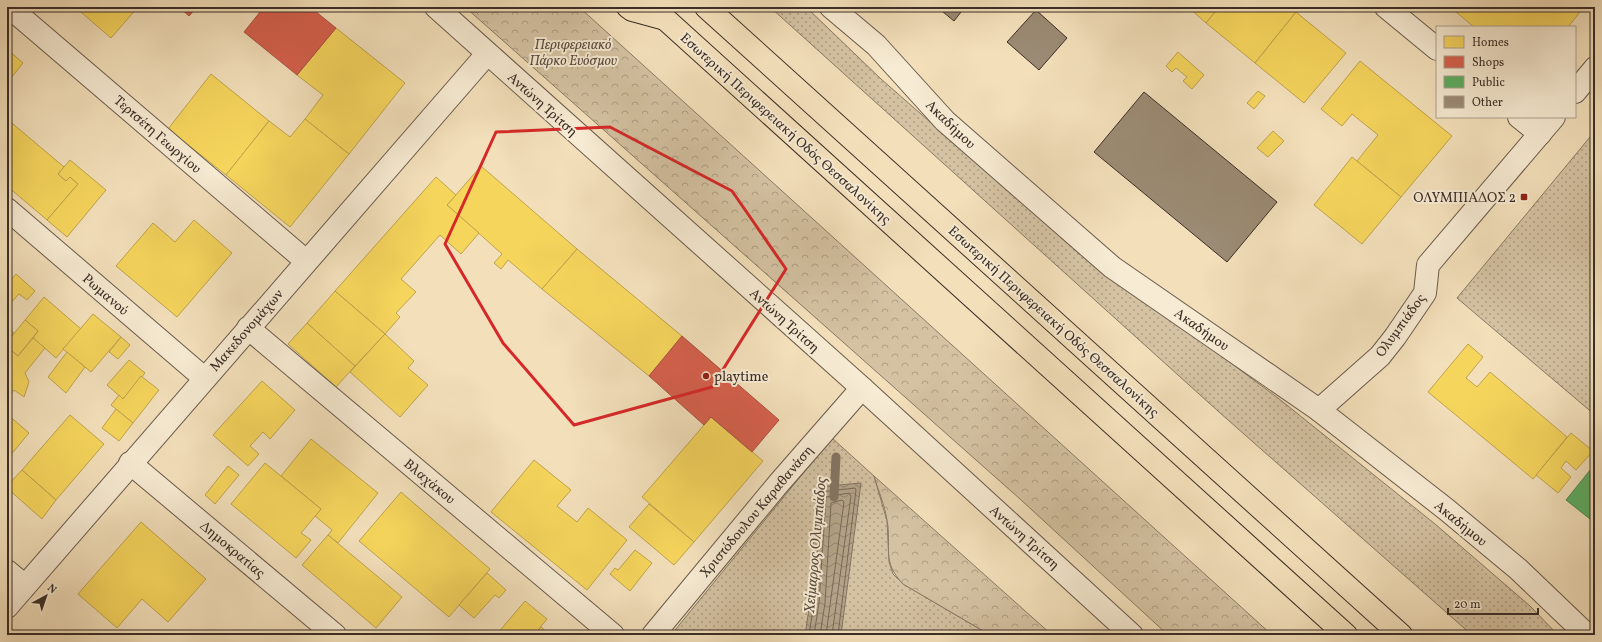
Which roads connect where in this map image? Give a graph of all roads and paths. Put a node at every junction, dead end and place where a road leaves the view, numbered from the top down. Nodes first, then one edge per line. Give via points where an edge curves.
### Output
1 (9, 7) edge
2 (436, 7) edge
3 (628, 7) edge
4 (706, 7) edge
5 (831, 7) edge
6 (1386, 7) edge
7 (659, 13) edge
8 (1436, 48) edge
9 (487, 54) junction
10 (1595, 68) edge
11 (1576, 91) edge
12 (1520, 118) edge
13 (1553, 118) edge
14 (1540, 134) junction
15 (8, 213) edge
16 (306, 261) junction
17 (248, 328) junction
18 (204, 378) junction
19 (862, 388) junction
20 (1319, 410) junction
21 (130, 463) junction
22 (7, 571) edge
23 (25, 586) junction
24 (7, 607) edge
25 (335, 635) edge
26 (613, 635) edge
27 (653, 635) edge
28 (1132, 635) edge
29 (1346, 635) edge
30 (1401, 635) edge
31 (1587, 635) edge

1 - 16 street, Τερτσέτη Γεωργίου
2 - 9 street, Αντώνη Τρίτση
3 - 7 highway via 632,10
4 - 30 highway, Εσωτερική Περιφερειακή Οδός Θεσσαλονίκης
5 - 20 street, Ακαδήμου via 876,45 945,121 1112,267
6 - 8 street
7 - 29 highway, Εσωτερική Περιφερειακή Οδός Θεσσαλονίκης
9 - 16 street, Μακεδονομάχων
9 - 19 street, Αντώνη Τρίτση
10 - 11 street
12 - 14 street
13 - 14 street, Ολυμπιάδος
14 - 20 street, Ολυμπιάδος via 1428,265 1426,293 1380,356
15 - 18 street, Ρωμανού
16 - 17 street, Μακεδονομάχων
17 - 18 street, Μακεδονομάχων
17 - 26 street, Βλαχάκου
18 - 21 street, Μακεδονομάχων
19 - 27 street, Χριστόδουλου Καραθανάση via 779,482
19 - 28 street, Αντώνη Τρίτση
20 - 31 street, Ακαδήμου via 1512,564
21 - 23 street, Μακεδονομάχων
21 - 25 street, Δημοκρατίας
22 - 23 street
23 - 24 street, Μακεδονομάχων

